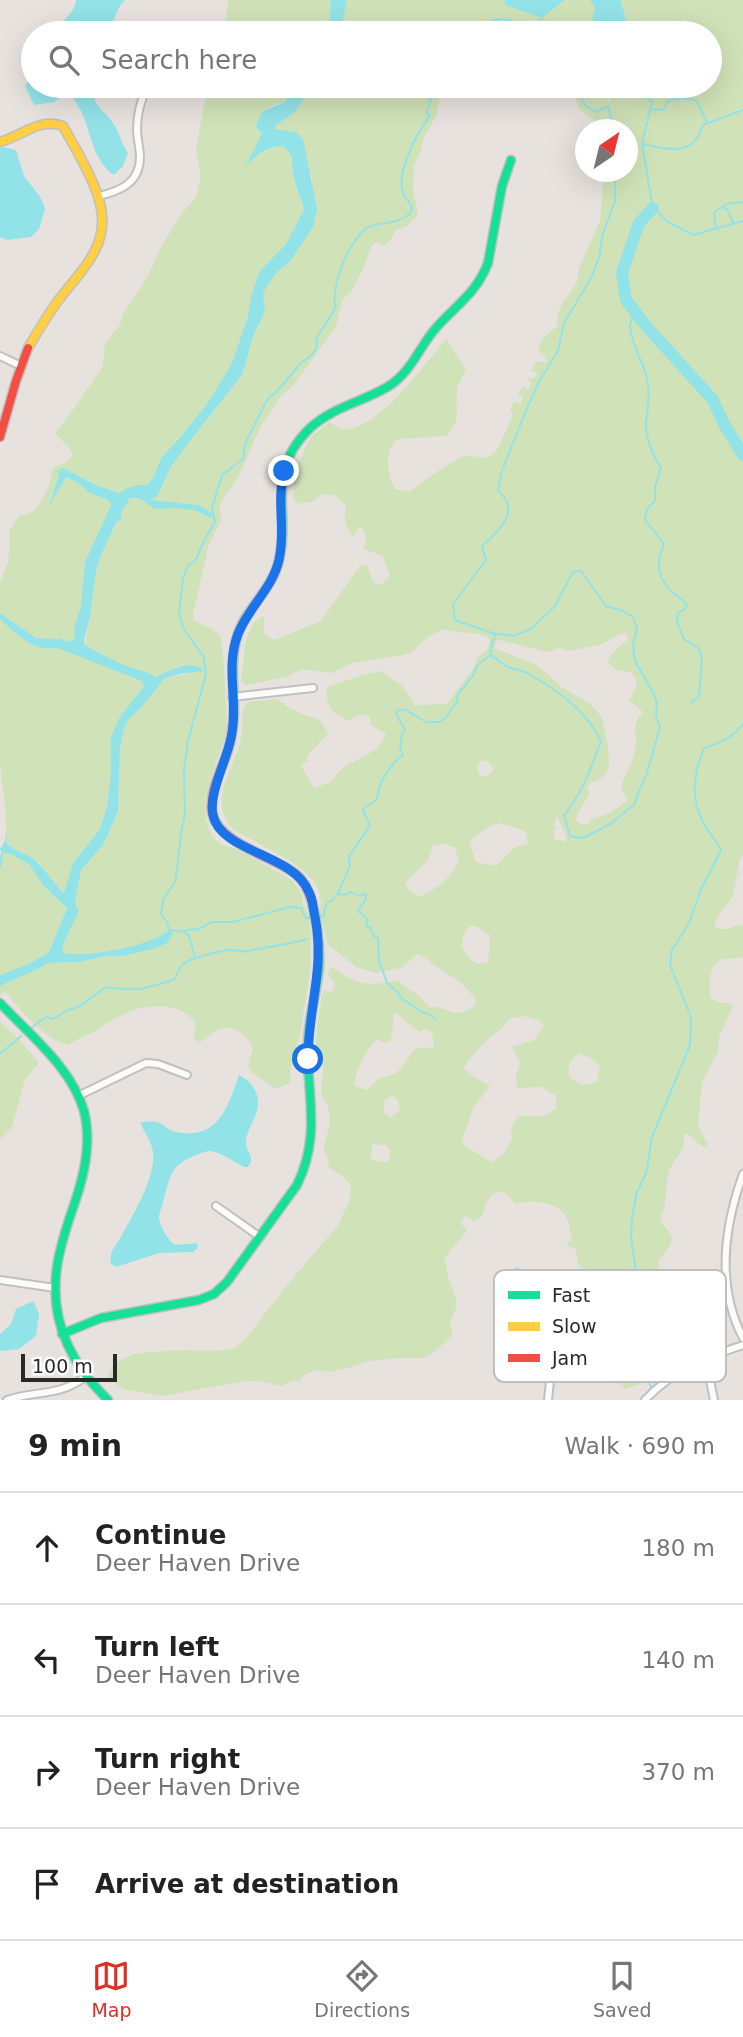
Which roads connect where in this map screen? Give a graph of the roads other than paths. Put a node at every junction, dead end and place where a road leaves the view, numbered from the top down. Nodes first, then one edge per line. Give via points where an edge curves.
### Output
1 (144, 98) edge
2 (0, 142) edge
3 (511, 160) dead end
4 (99, 196) junction
5 (0, 356) edge
6 (21, 366) junction
7 (0, 437) edge
8 (313, 688) dead end
9 (232, 697) junction
10 (0, 1003) edge
11 (187, 1075) dead end
12 (78, 1096) junction
13 (743, 1174) edge
14 (216, 1206) dead end
15 (260, 1237) junction
16 (725, 1270) edge
17 (0, 1280) edge
18 (726, 1284) edge
19 (55, 1288) junction
20 (62, 1334) junction
21 (743, 1338) edge
22 (743, 1345) edge
23 (726, 1351) edge
24 (85, 1377) junction
25 (550, 1382) edge
26 (665, 1382) edge
27 (711, 1382) edge
28 (647, 1398) edge
29 (7, 1400) edge
30 (108, 1400) edge
31 (548, 1400) edge
32 (714, 1400) edge

1 - 4 street via 138,114 136,174 121,189
2 - 4 street via 46,122 59,123
3 - 9 street via 499,191 490,254 476,288 435,330 400,378 325,416 307,431 288,460 279,492 279,561 239,633 232,657
4 - 6 street via 101,227 93,256 54,308
5 - 6 street
6 - 7 street
8 - 9 street
9 - 15 street via 232,738 213,798 213,817 227,836 296,874 309,890 319,962 308,1042 311,1149 300,1180
10 - 12 street via 63,1072
11 - 12 street via 146,1063
12 - 19 street via 87,1129 87,1156 60,1247
13 - 16 street via 732,1214
14 - 15 street
15 - 20 street via 214,1294 101,1318
17 - 19 street
18 - 21 street
19 - 20 street
20 - 24 street
22 - 23 street
24 - 29 street via 57,1392
24 - 30 street
25 - 31 street
26 - 28 street
27 - 32 street

